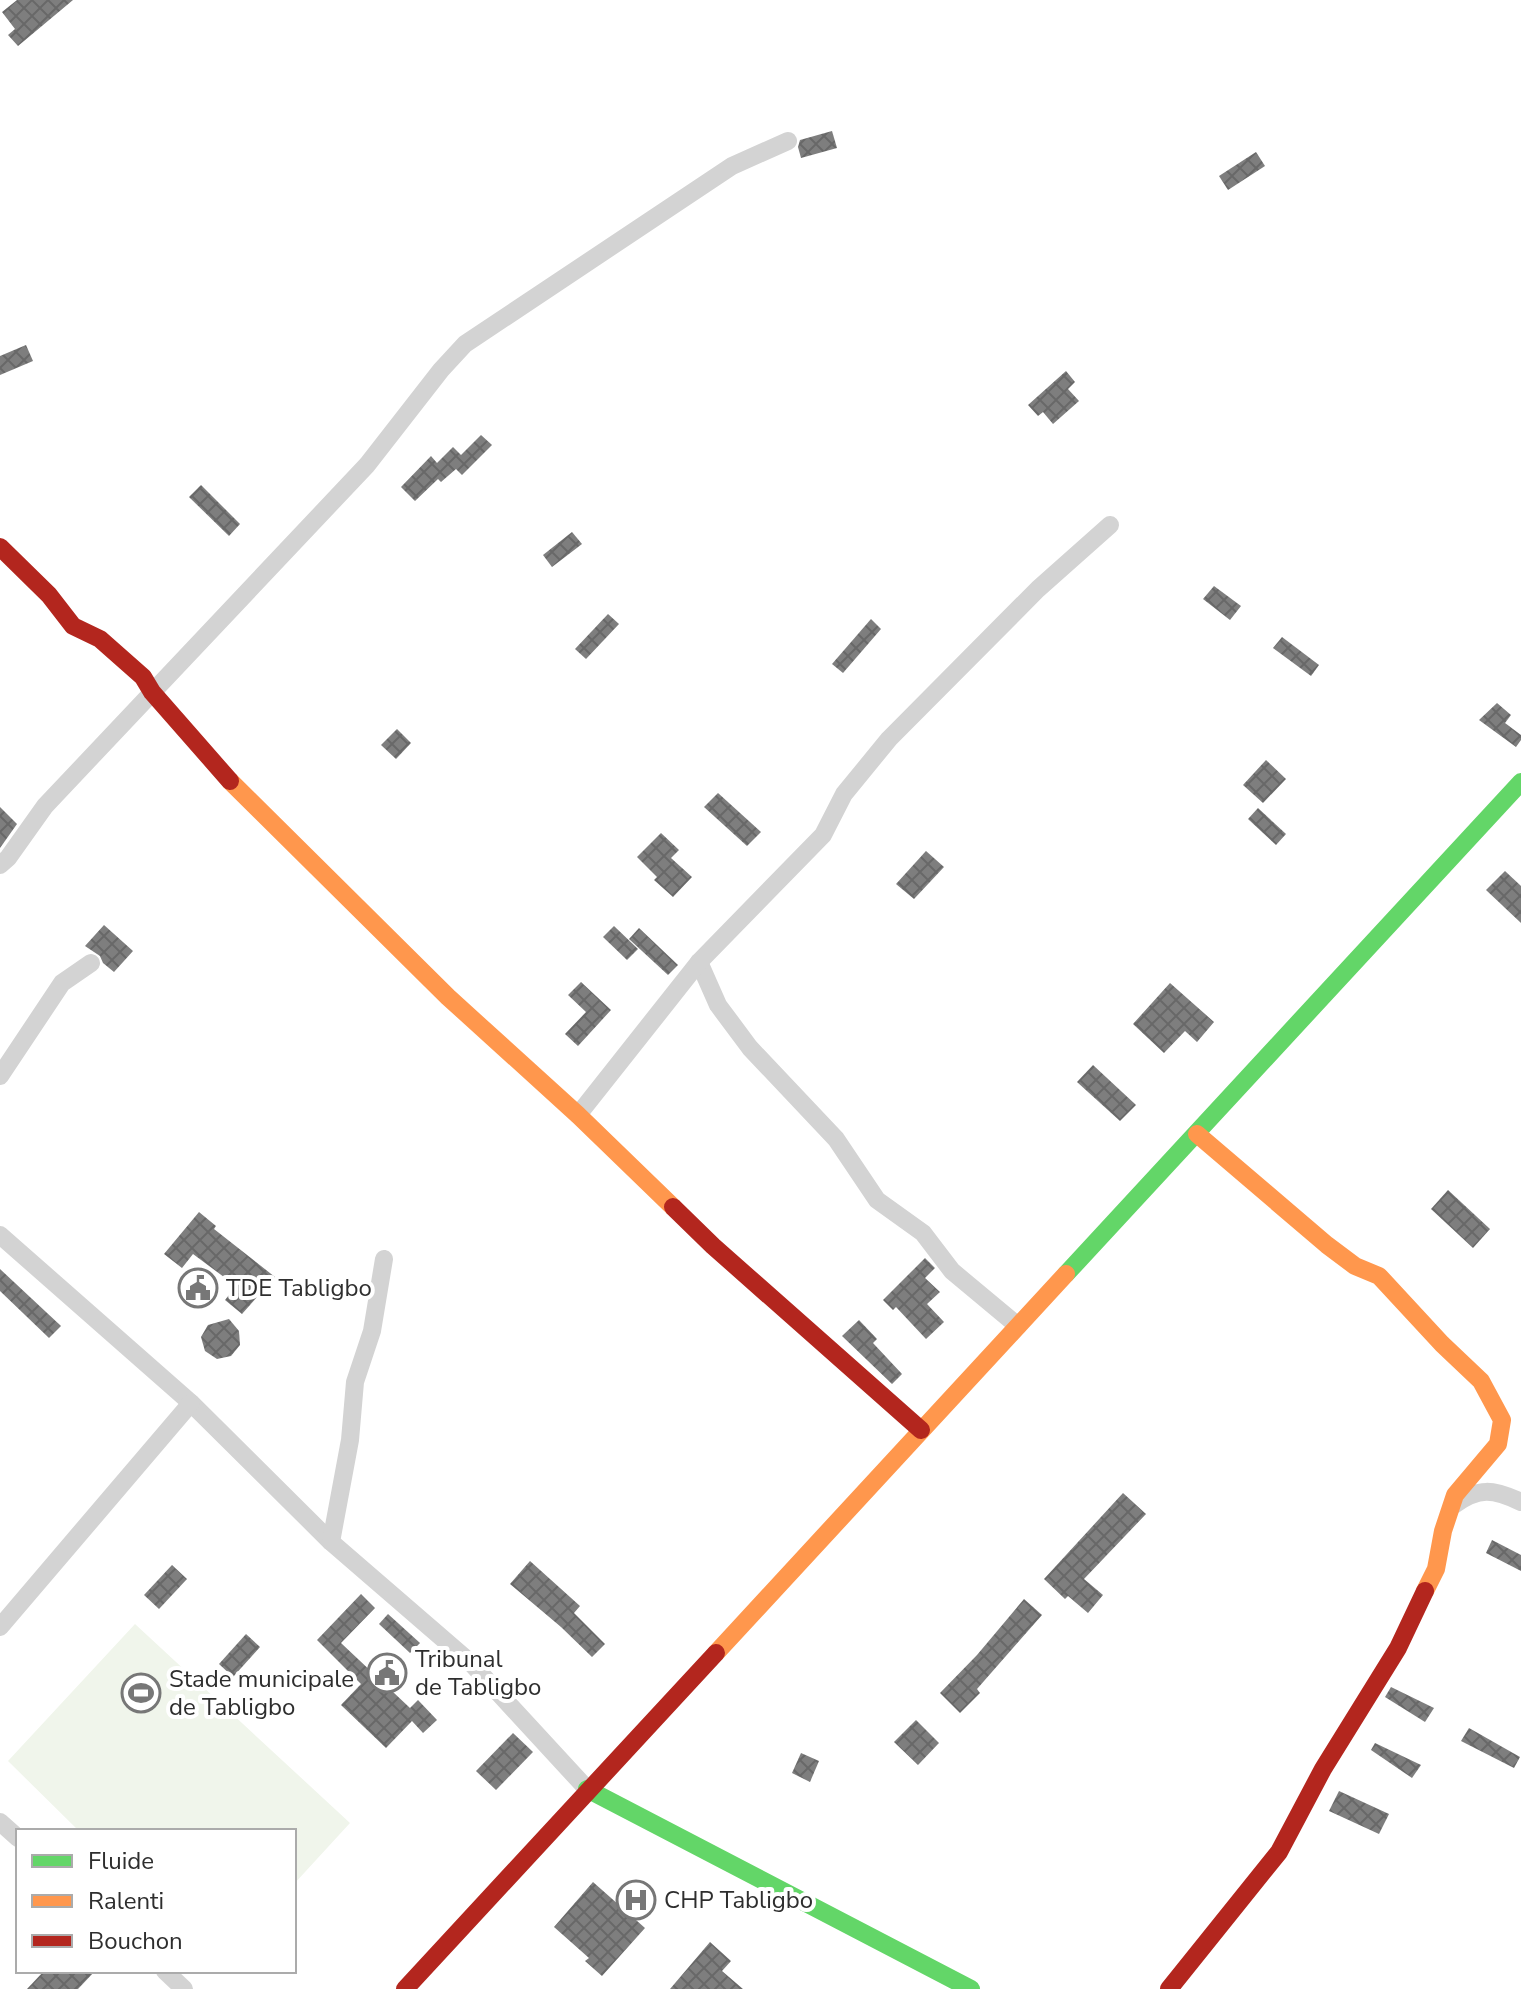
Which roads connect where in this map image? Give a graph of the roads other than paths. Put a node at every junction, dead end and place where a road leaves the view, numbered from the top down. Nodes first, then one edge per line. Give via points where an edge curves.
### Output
1 (788, 141) dead end
2 (1110, 525) dead end
3 (0, 547) edge
4 (152, 692) junction
5 (1521, 782) edge
6 (0, 865) edge
7 (699, 962) junction
8 (91, 963) dead end
9 (0, 1076) edge
10 (578, 1115) junction
11 (1197, 1134) junction
12 (0, 1235) edge
13 (384, 1259) dead end
14 (1018, 1326) junction
15 (191, 1403) junction
16 (921, 1430) junction
17 (1521, 1502) edge
18 (1451, 1506) junction
19 (331, 1542) junction
20 (0, 1627) edge
21 (587, 1789) junction
22 (0, 1822) edge
23 (16, 1836) edge
24 (167, 1973) edge
25 (184, 1989) edge
26 (405, 1989) edge
27 (971, 1989) edge
28 (1169, 1989) edge

1 - 4 street via 732,166 465,344 367,465
2 - 7 street via 1038,589 889,739 844,794 823,835
3 - 4 street via 73,626 100,639 143,677
4 - 6 street via 45,806
4 - 10 street via 256,808 448,997
5 - 11 street
7 - 10 street
7 - 14 street via 718,1005 750,1048 836,1139 877,1200 923,1233 952,1271
8 - 9 street via 62,983
10 - 16 street via 713,1246
11 - 14 street
11 - 18 street via 1327,1245 1379,1276 1481,1381 1502,1420 1498,1444
12 - 15 street
13 - 19 street via 372,1331 355,1382
14 - 16 street
15 - 19 street
15 - 20 street
16 - 21 street
17 - 18 street via 1503,1493 1471,1492
18 - 28 street via 1436,1569 1398,1648 1279,1852
19 - 21 street via 471,1663
21 - 26 street
21 - 27 street
22 - 23 street
24 - 25 street

